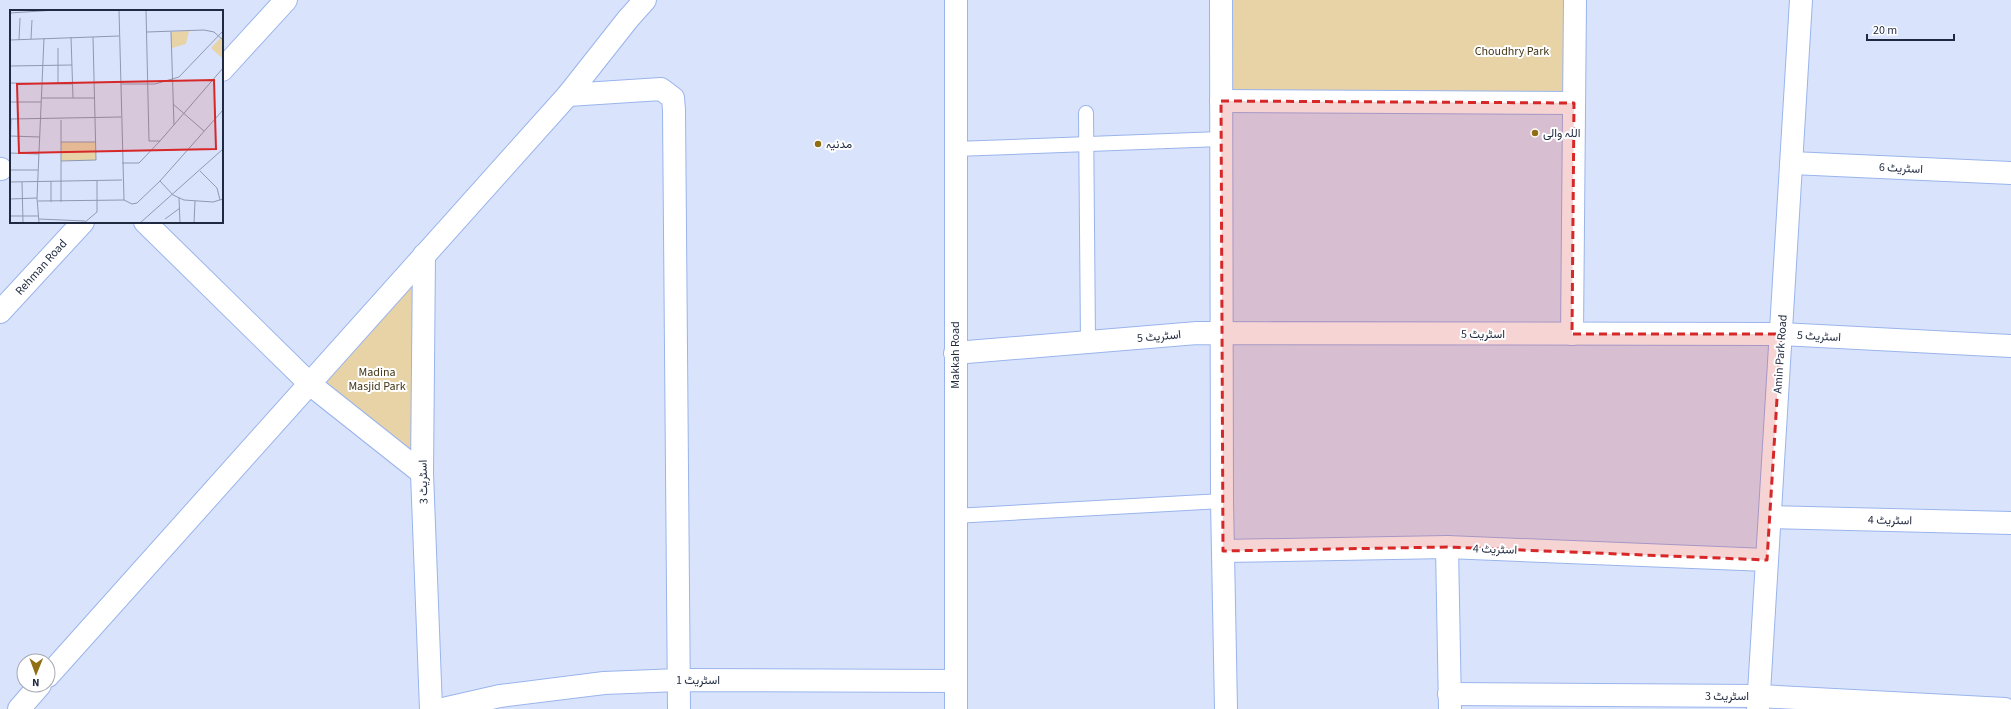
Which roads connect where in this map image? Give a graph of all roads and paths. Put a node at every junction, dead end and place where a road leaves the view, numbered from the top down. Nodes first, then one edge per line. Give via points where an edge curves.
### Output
1 (286, 0) edge
2 (645, 0) edge
3 (956, 0) edge
4 (1221, 0) edge
5 (1575, 0) edge
6 (1802, 0) edge
7 (223, 69) edge
8 (568, 95) junction
9 (1221, 101) junction
10 (1574, 104) junction
11 (1086, 113) dead end
12 (1221, 139) junction
13 (1086, 144) junction
14 (955, 149) junction
15 (1792, 163) junction
16 (2011, 173) edge
17 (81, 223) edge
18 (146, 223) edge
19 (424, 255) junction
20 (0, 312) edge
21 (1222, 333) junction
22 (1572, 334) junction
23 (1781, 334) junction
24 (1088, 342) junction
25 (2011, 346) edge
26 (955, 353) junction
27 (310, 385) junction
28 (422, 473) junction
29 (1222, 501) junction
30 (954, 516) junction
31 (1770, 517) junction
32 (2011, 523) edge
33 (1447, 547) junction
34 (1223, 550) junction
35 (1767, 560) junction
36 (56, 667) edge
37 (679, 680) junction
38 (956, 682) junction
39 (33, 693) edge
40 (1450, 702) edge
41 (1601, 702) edge
42 (1758, 703) edge
43 (18, 709) edge
44 (431, 709) edge
45 (443, 709) edge
46 (679, 709) edge
47 (956, 709) edge
48 (1226, 709) edge
49 (2005, 709) edge

1 - 7 street
2 - 8 street
3 - 14 street, Makkah Road
4 - 9 street
5 - 10 street
6 - 15 street, Amin Park Road
8 - 19 street
8 - 37 street via 661,89 673,98
9 - 10 street
9 - 12 street
10 - 22 street
11 - 13 lane
12 - 13 lane
12 - 21 street
13 - 14 lane
13 - 24 lane
14 - 26 street, Makkah Road
15 - 16 street, اسٹریٹ 6
15 - 23 street, Amin Park Road
17 - 20 street, Rehman Road
18 - 27 street
19 - 27 street
19 - 28 street, اسٹریٹ 3
21 - 22 street, اسٹریٹ 5
21 - 24 street, اسٹریٹ 5
21 - 29 street
22 - 23 street, اسٹریٹ 5
23 - 25 street, اسٹریٹ 5
23 - 31 street, Amin Park Road
24 - 26 street, اسٹریٹ 5
26 - 30 street, Makkah Road
27 - 28 street
27 - 36 street
28 - 44 street, اسٹریٹ 3
29 - 30 lane
29 - 34 street
30 - 38 street, Makkah Road
31 - 32 street, اسٹریٹ 4
31 - 35 street, Amin Park Road
33 - 34 street, اسٹریٹ 4
33 - 35 street, اسٹریٹ 4
33 - 40 street
34 - 48 street
35 - 42 street, Amin Park Road
37 - 38 street, اسٹریٹ 1
37 - 45 street, اسٹریٹ 1 via 604,682 500,696
37 - 46 street
38 - 47 street, Makkah Road
39 - 43 street
40 - 41 street, اسٹریٹ 3
41 - 42 street, اسٹریٹ 3
42 - 49 street, اسٹریٹ 3

